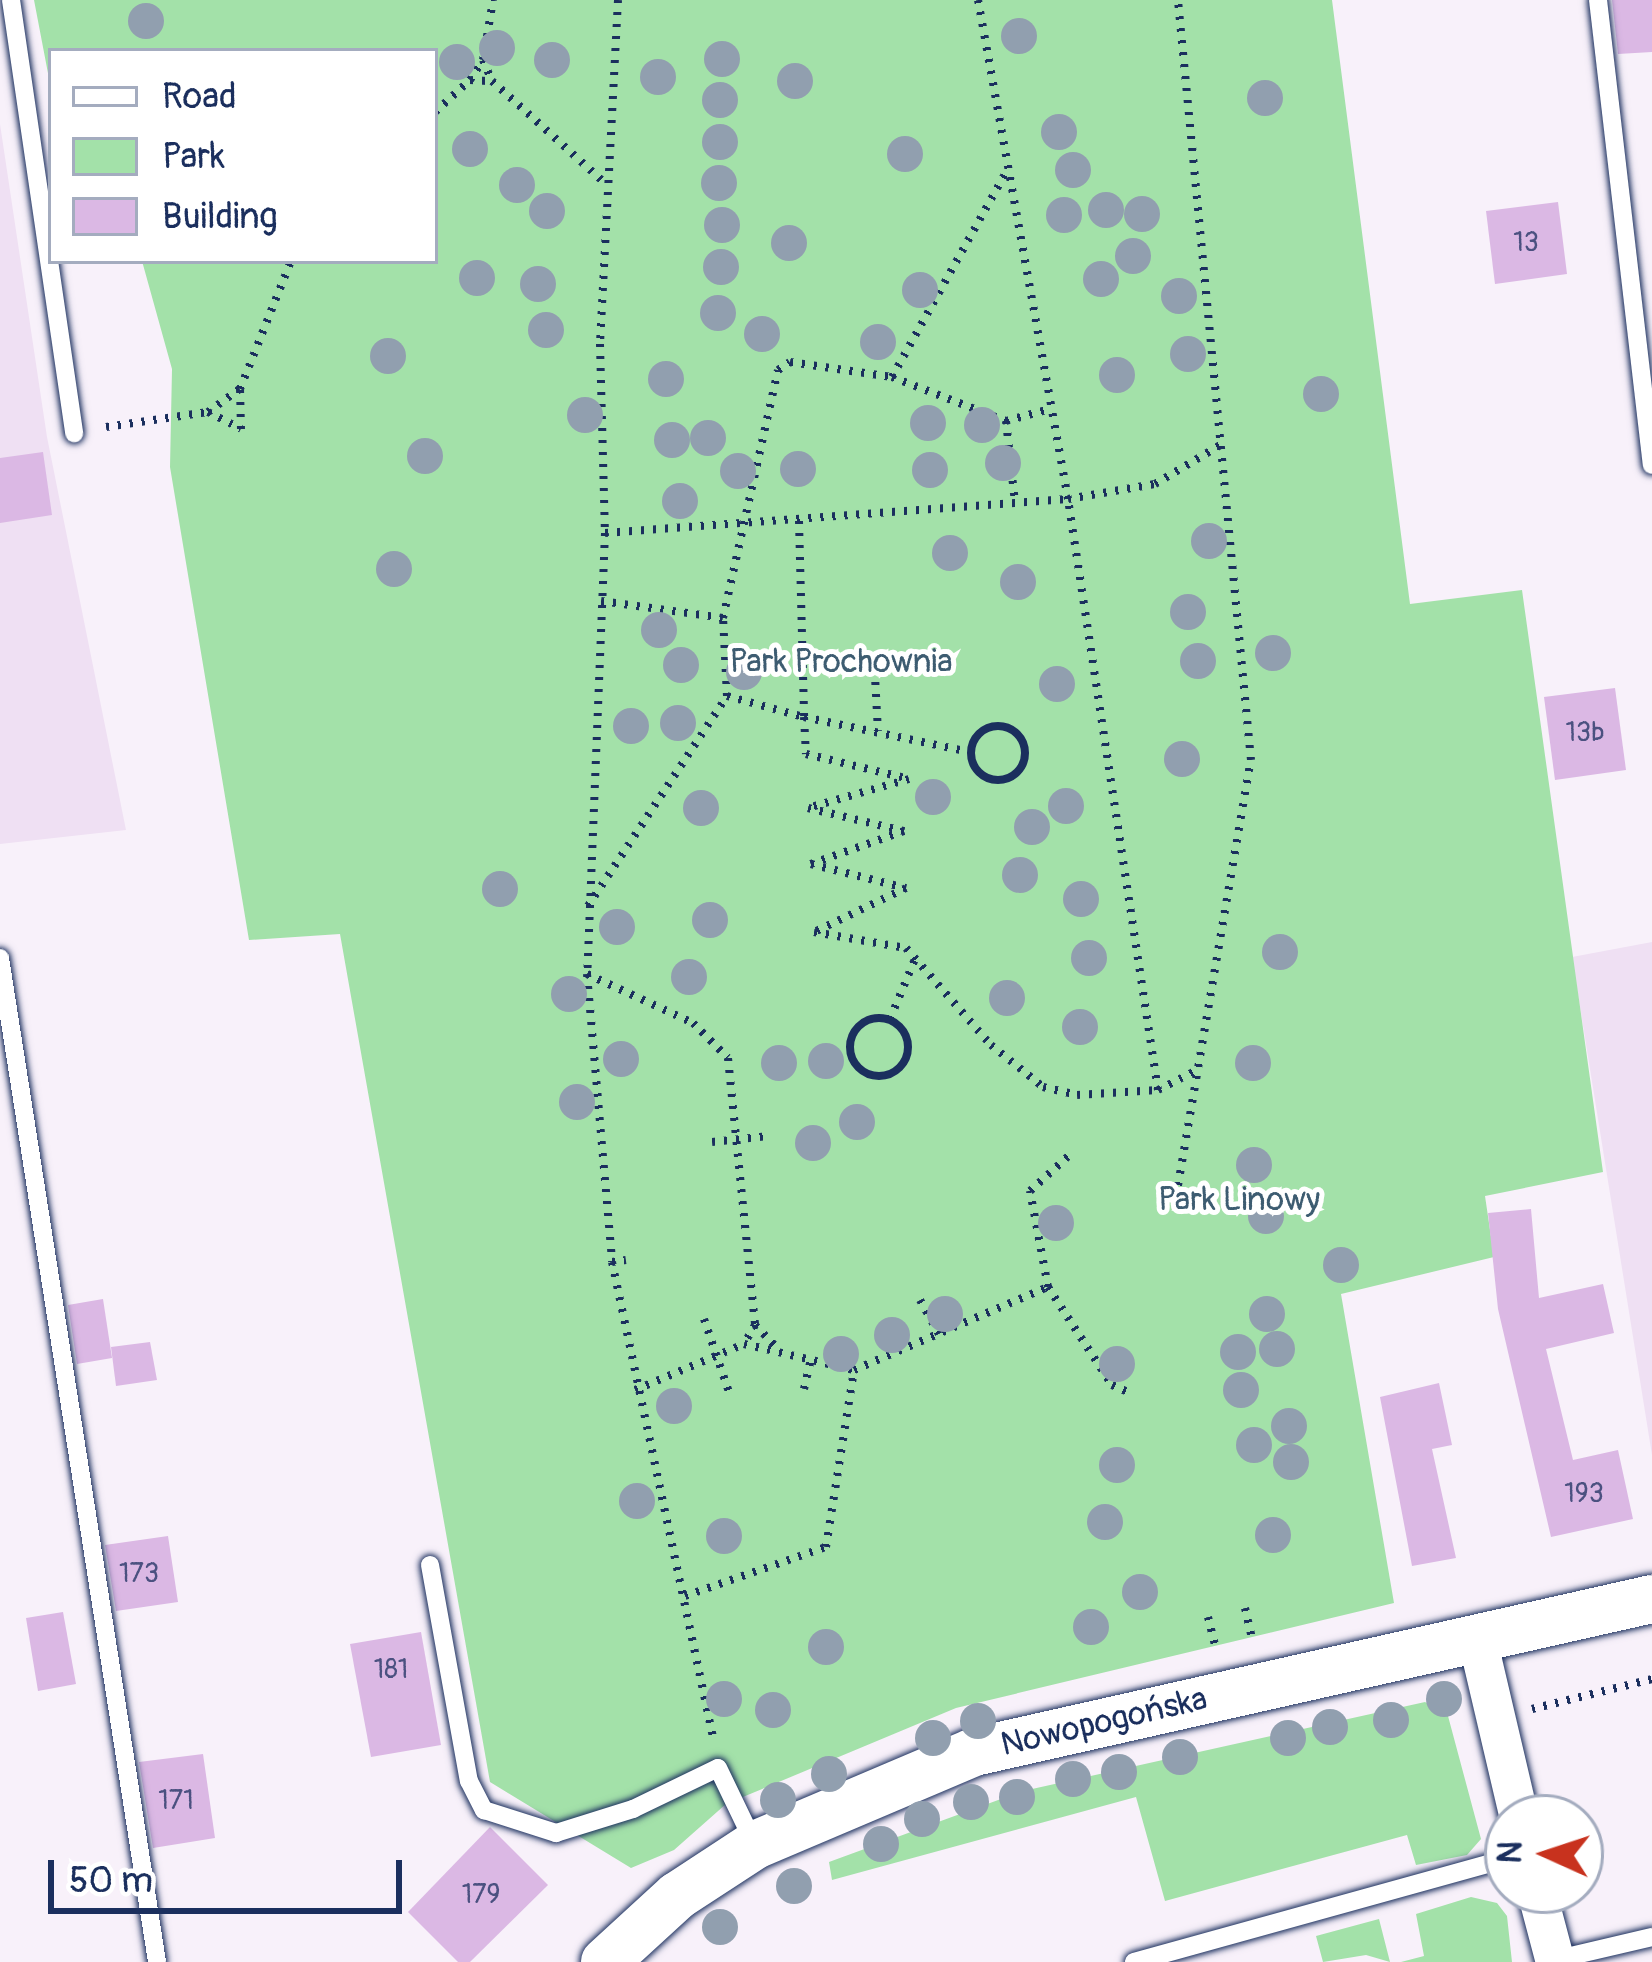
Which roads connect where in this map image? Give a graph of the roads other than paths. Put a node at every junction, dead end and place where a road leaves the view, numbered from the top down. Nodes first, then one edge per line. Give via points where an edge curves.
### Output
1 (11, 0) edge
2 (1598, 0) edge
3 (48, 254) edge
4 (49, 264) edge
5 (74, 433) road end
6 (1652, 465) edge
7 (0, 958) edge
8 (430, 1565) dead end
9 (1652, 1599) edge
10 (1477, 1639) junction
11 (1513, 1794) edge
12 (755, 1845) junction
13 (1484, 1865) edge
14 (1542, 1914) edge
15 (1652, 1937) edge
16 (1555, 1961) edge
17 (158, 1962) edge
18 (605, 1962) edge
19 (1134, 1962) edge

1 - 3 lane
2 - 6 lane
4 - 5 lane
7 - 17 lane
8 - 12 lane via 469,1781 484,1810 556,1833 633,1809 718,1768
9 - 10 street, Nowopogońska
10 - 11 street
10 - 12 street, Nowopogońska via 974,1752
12 - 18 street, Nowopogońska via 677,1897
13 - 19 lane
14 - 16 street
15 - 16 lane

